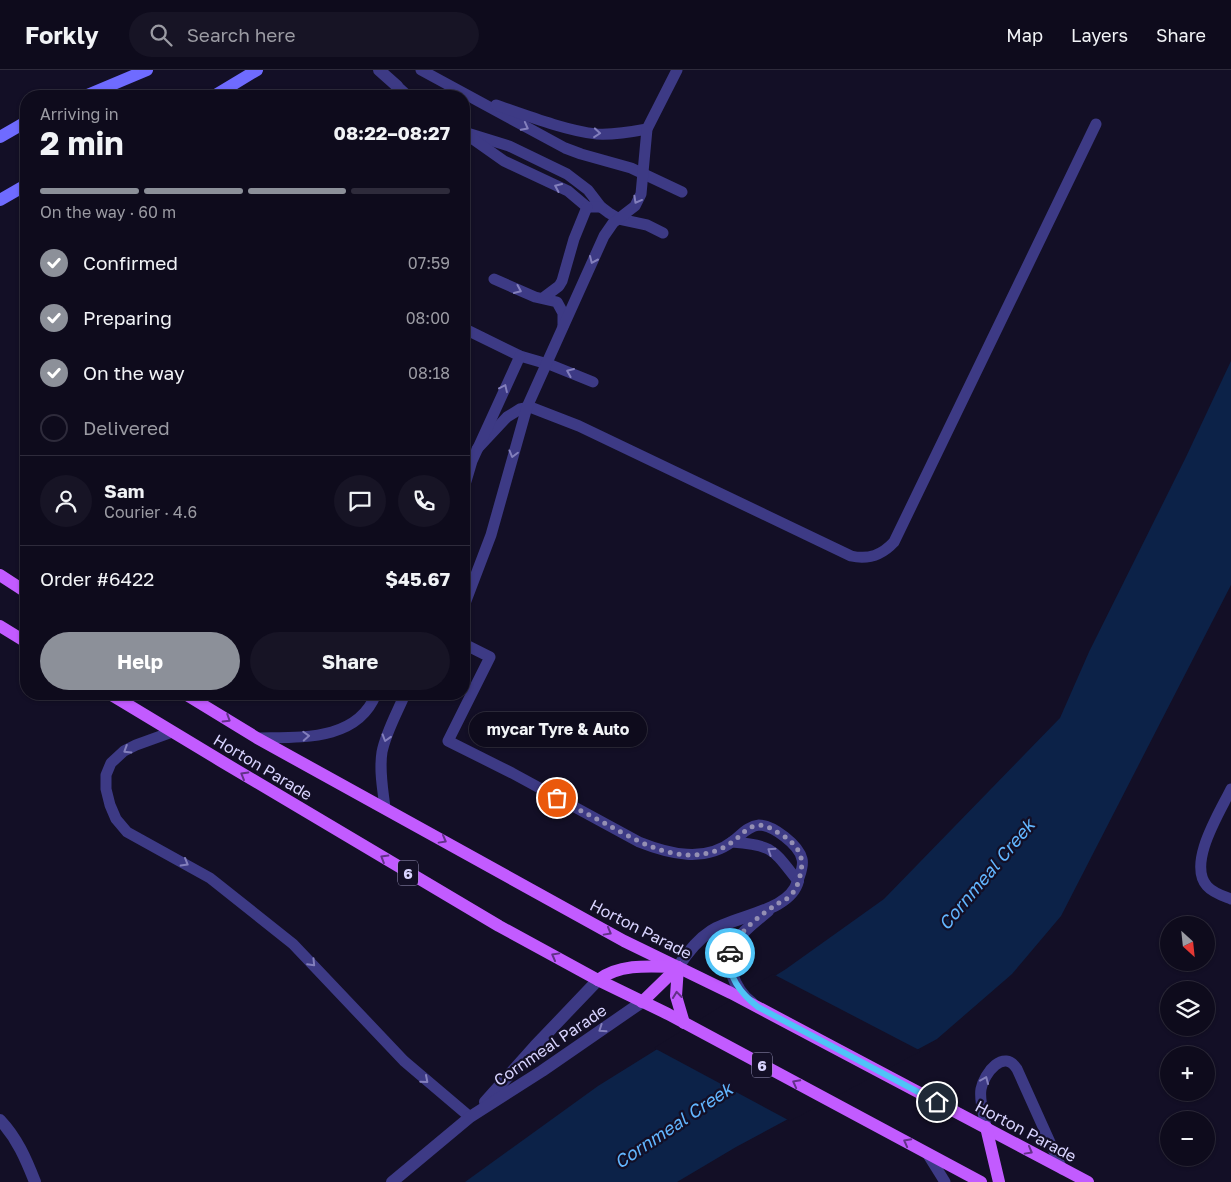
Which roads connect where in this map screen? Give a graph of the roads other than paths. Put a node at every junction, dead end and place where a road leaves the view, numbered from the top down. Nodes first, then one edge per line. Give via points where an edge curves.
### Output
1 (147, 70) edge
2 (257, 70) edge
3 (379, 70) edge
4 (421, 70) edge
5 (677, 70) edge
6 (397, 86) joint
7 (99, 90) edge
8 (224, 90) edge
9 (401, 90) edge
10 (459, 90) edge
11 (470, 95) edge
12 (470, 96) edge
13 (1096, 124) dead end
14 (20, 125) edge
15 (647, 130) junction
16 (470, 134) edge
17 (470, 136) edge
18 (0, 137) edge
19 (644, 174) junction
20 (20, 188) edge
21 (682, 192) dead end
22 (0, 200) edge
23 (588, 207) junction
24 (601, 207) junction
25 (618, 219) junction
26 (664, 233) dead end
27 (494, 279) dead end
28 (543, 298) junction
29 (562, 330) junction
30 (470, 331) edge
31 (520, 356) junction
32 (546, 363) junction
33 (593, 382) dead end
34 (526, 407) junction
35 (477, 449) junction
36 (470, 467) edge
37 (0, 575) edge
38 (20, 588) edge
39 (470, 590) edge
40 (0, 626) edge
41 (20, 638) edge
42 (470, 647) edge
43 (470, 697) edge
44 (120, 700) edge
45 (195, 700) edge
46 (373, 700) edge
47 (403, 700) edge
48 (468, 700) edge
49 (172, 732) junction
50 (257, 738) junction
51 (1231, 789) edge
52 (385, 808) junction
53 (732, 842) junction
54 (798, 881) junction
55 (1231, 900) edge
56 (774, 906) junction
57 (678, 967) junction
58 (598, 980) junction
59 (735, 990) junction
60 (642, 1002) junction
61 (685, 1023) junction
62 (473, 1116) junction
63 (0, 1120) edge
64 (986, 1127) junction
65 (927, 1153) junction
66 (1062, 1169) junction
67 (35, 1182) edge
68 (392, 1182) edge
69 (945, 1182) edge
70 (981, 1182) edge
71 (1000, 1182) edge
72 (1088, 1182) edge

1 - 7 main road
2 - 8 main road
3 - 6 street
4 - 10 lane
5 - 15 lane
6 - 9 lane
11 -> 15 lane via 586,132 608,134
12 -> 19 lane via 565,148
13 - 34 lane via 894,542 886,551 873,557 851,556 579,426 545,411
14 - 18 main road
15 - 19 lane
16 - 24 lane via 509,146 568,174 588,190
23 -> 17 lane via 568,191 504,161
19 - 21 lane
19 -> 25 lane via 641,194 634,206
20 - 22 main road
23 - 24 lane
23 - 28 lane via 572,244 562,281
24 - 25 lane
25 - 26 lane via 647,225
25 -> 29 lane via 604,236
27 -> 28 lane
28 - 29 lane via 560,306
29 - 32 lane
30 - 31 lane
31 - 32 lane
35 -> 31 lane
33 -> 32 lane
32 - 34 lane
34 - 35 lane via 507,417
34 -> 39 lane via 491,534
35 - 36 lane
37 - 38 main road
40 - 41 main road
42 - 43 lane via 490,657
44 - 49 main road, Horton Parade / 6
45 -> 50 main road, Horton Parade
50 -> 46 lane via 305,737 334,732 360,717
47 -> 52 lane via 382,751
48 - 53 lane via 448,741 639,842 661,850 696,854 711,852
58 -> 49 main road, Horton Parade / 6 via 499,926
49 -> 62 lane via 124,751 111,763 106,775 106,789 116,819 127,832 210,878 293,944 404,1061
50 - 52 main road, Horton Parade
51 - 55 lane via 1206,843 1200,868 1208,887
52 -> 57 main road, Horton Parade via 618,938
54 -> 53 lane via 774,851 754,843
53 - 54 lane via 754,826 775,831 791,842 802,857
54 - 56 street via 796,890
56 - 57 street via 711,931 696,942
56 - 59 street via 743,932 732,947 730,965
57 - 58 main road via 633,967 608,973
57 - 59 main road, Horton Parade
57 - 60 main road
61 -> 57 main road via 676,996
58 - 60 main road, Horton Parade / 6
58 - 62 street, Cornmeal Parade
59 - 64 main road, Horton Parade via 758,1007
60 - 61 main road, Horton Parade / 6
60 -> 62 street, Cornmeal Parade
65 -> 61 main road, Horton Parade / 6
62 - 68 street, Cornmeal Parade
63 - 67 street via 20,1147
64 -> 66 main road, Horton Parade
64 -> 66 lane via 980,1096 982,1084 993,1067 1004,1061 1011,1062
64 - 71 main road
65 - 69 lane
65 - 70 main road, Horton Parade / 6
66 - 72 main road, Horton Parade

